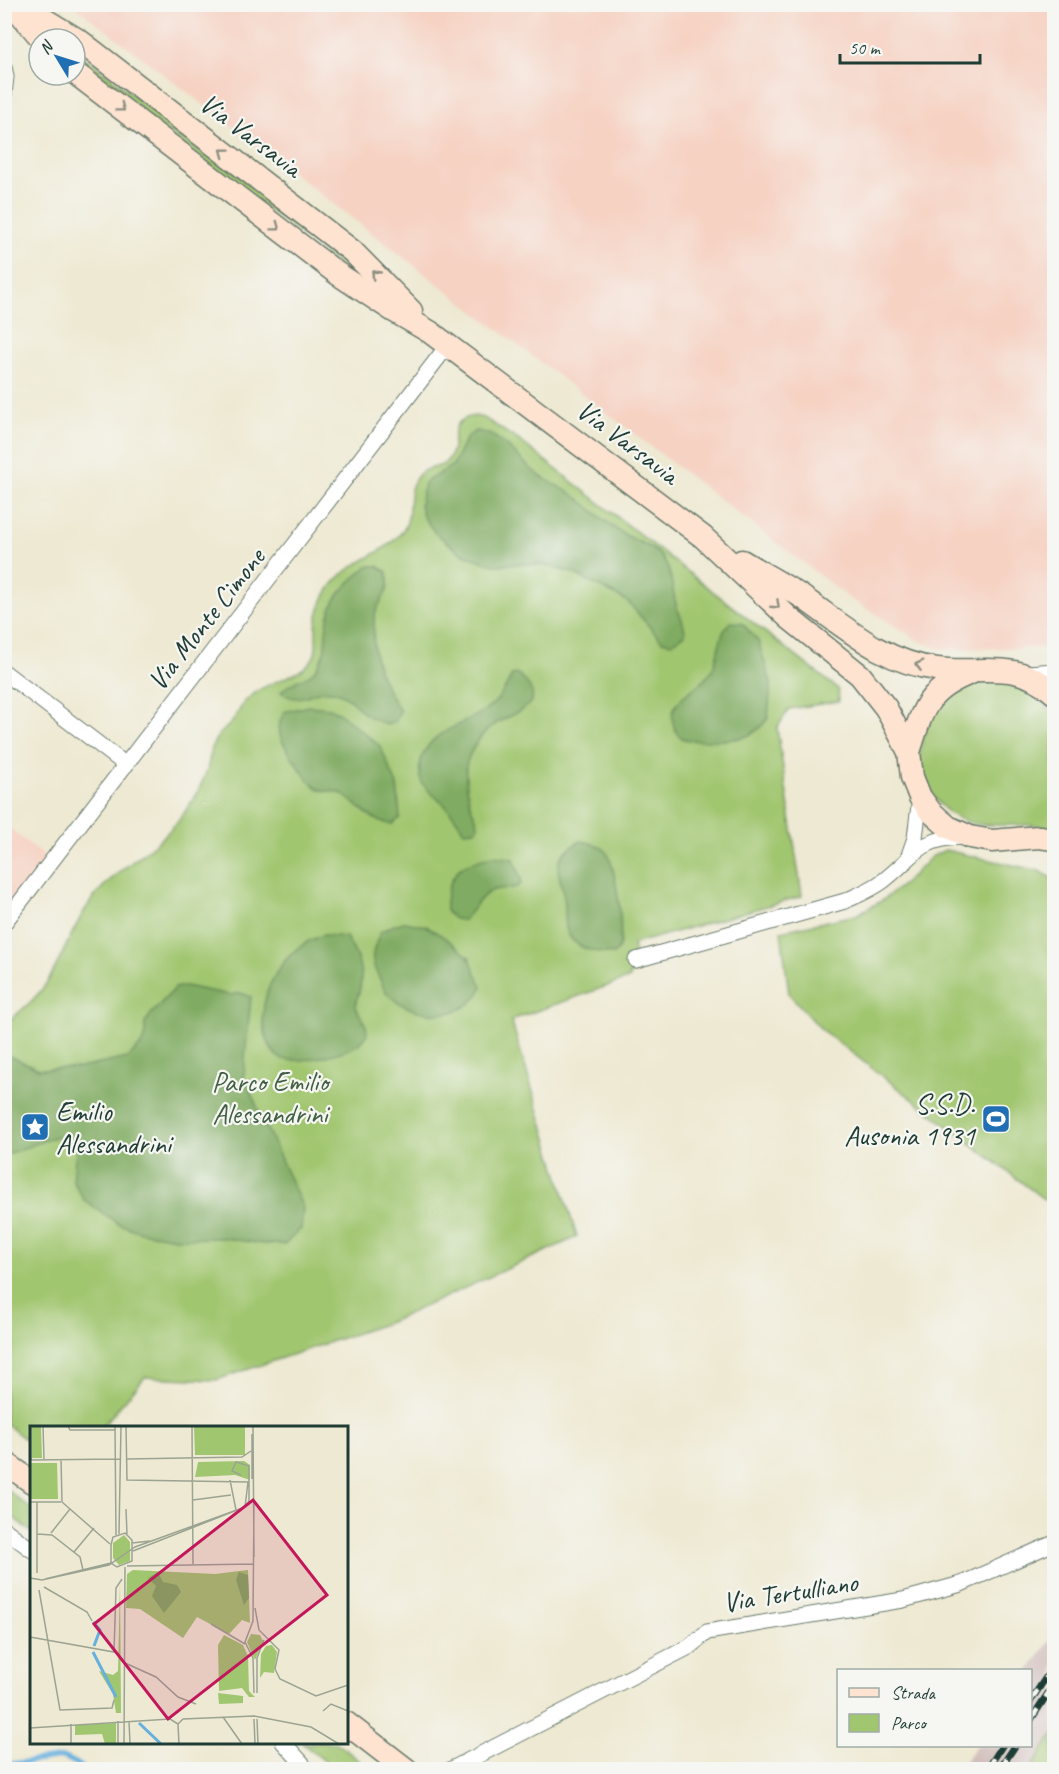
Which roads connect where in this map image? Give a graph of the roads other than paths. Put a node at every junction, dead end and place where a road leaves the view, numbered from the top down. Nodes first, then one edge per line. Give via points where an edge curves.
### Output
1 (12, 4) edge
2 (19, 4) edge
3 (32, 27) edge
4 (4, 67) edge
5 (87, 82) edge
6 (4, 94) edge
7 (439, 338) junction
8 (703, 537) junction
9 (1054, 670) edge
10 (977, 671) junction
11 (4, 672) edge
12 (1023, 674) junction
13 (1054, 693) edge
14 (909, 752) junction
15 (126, 765) junction
16 (920, 797) junction
17 (970, 837) junction
18 (1054, 839) edge
19 (908, 859) junction
20 (4, 923) edge
21 (636, 960) dead end
22 (4, 1462) edge
23 (30, 1481) edge
24 (4, 1529) edge
25 (1054, 1543) edge
26 (30, 1548) edge
27 (348, 1725) edge
28 (284, 1744) edge
29 (304, 1770) edge
30 (407, 1770) edge
31 (450, 1770) edge

1 - 3 street
7 -> 2 street, Via Varsavia via 352,251 81,42
4 - 6 street
5 -> 7 street, Via Varsavia via 338,274
7 - 8 street, Via Varsavia
7 - 15 street, Via Monte Cimone
10 -> 8 street, Via Varsavia via 938,669 893,657
8 -> 14 street, Via Varsavia via 789,618 860,675 886,708
9 - 12 street
10 - 12 street, Via Varsavia via 1000,669
10 - 14 street, Via Varsavia via 954,679 937,692 923,709
11 - 15 street
12 - 13 street, Via Varsavia
14 - 16 street, Via Varsavia via 912,777
15 - 20 street, Via Monte Cimone
16 - 17 street, Via Varsavia via 948,827
16 - 19 street
17 - 18 street, Via Varsavia via 992,841
17 - 19 street via 927,843
19 - 21 street via 876,886 845,901
22 - 23 street
24 - 26 street
25 - 31 street, Via Tertulliano via 961,1584 903,1600 707,1632 689,1647
27 - 30 street
28 - 29 street

